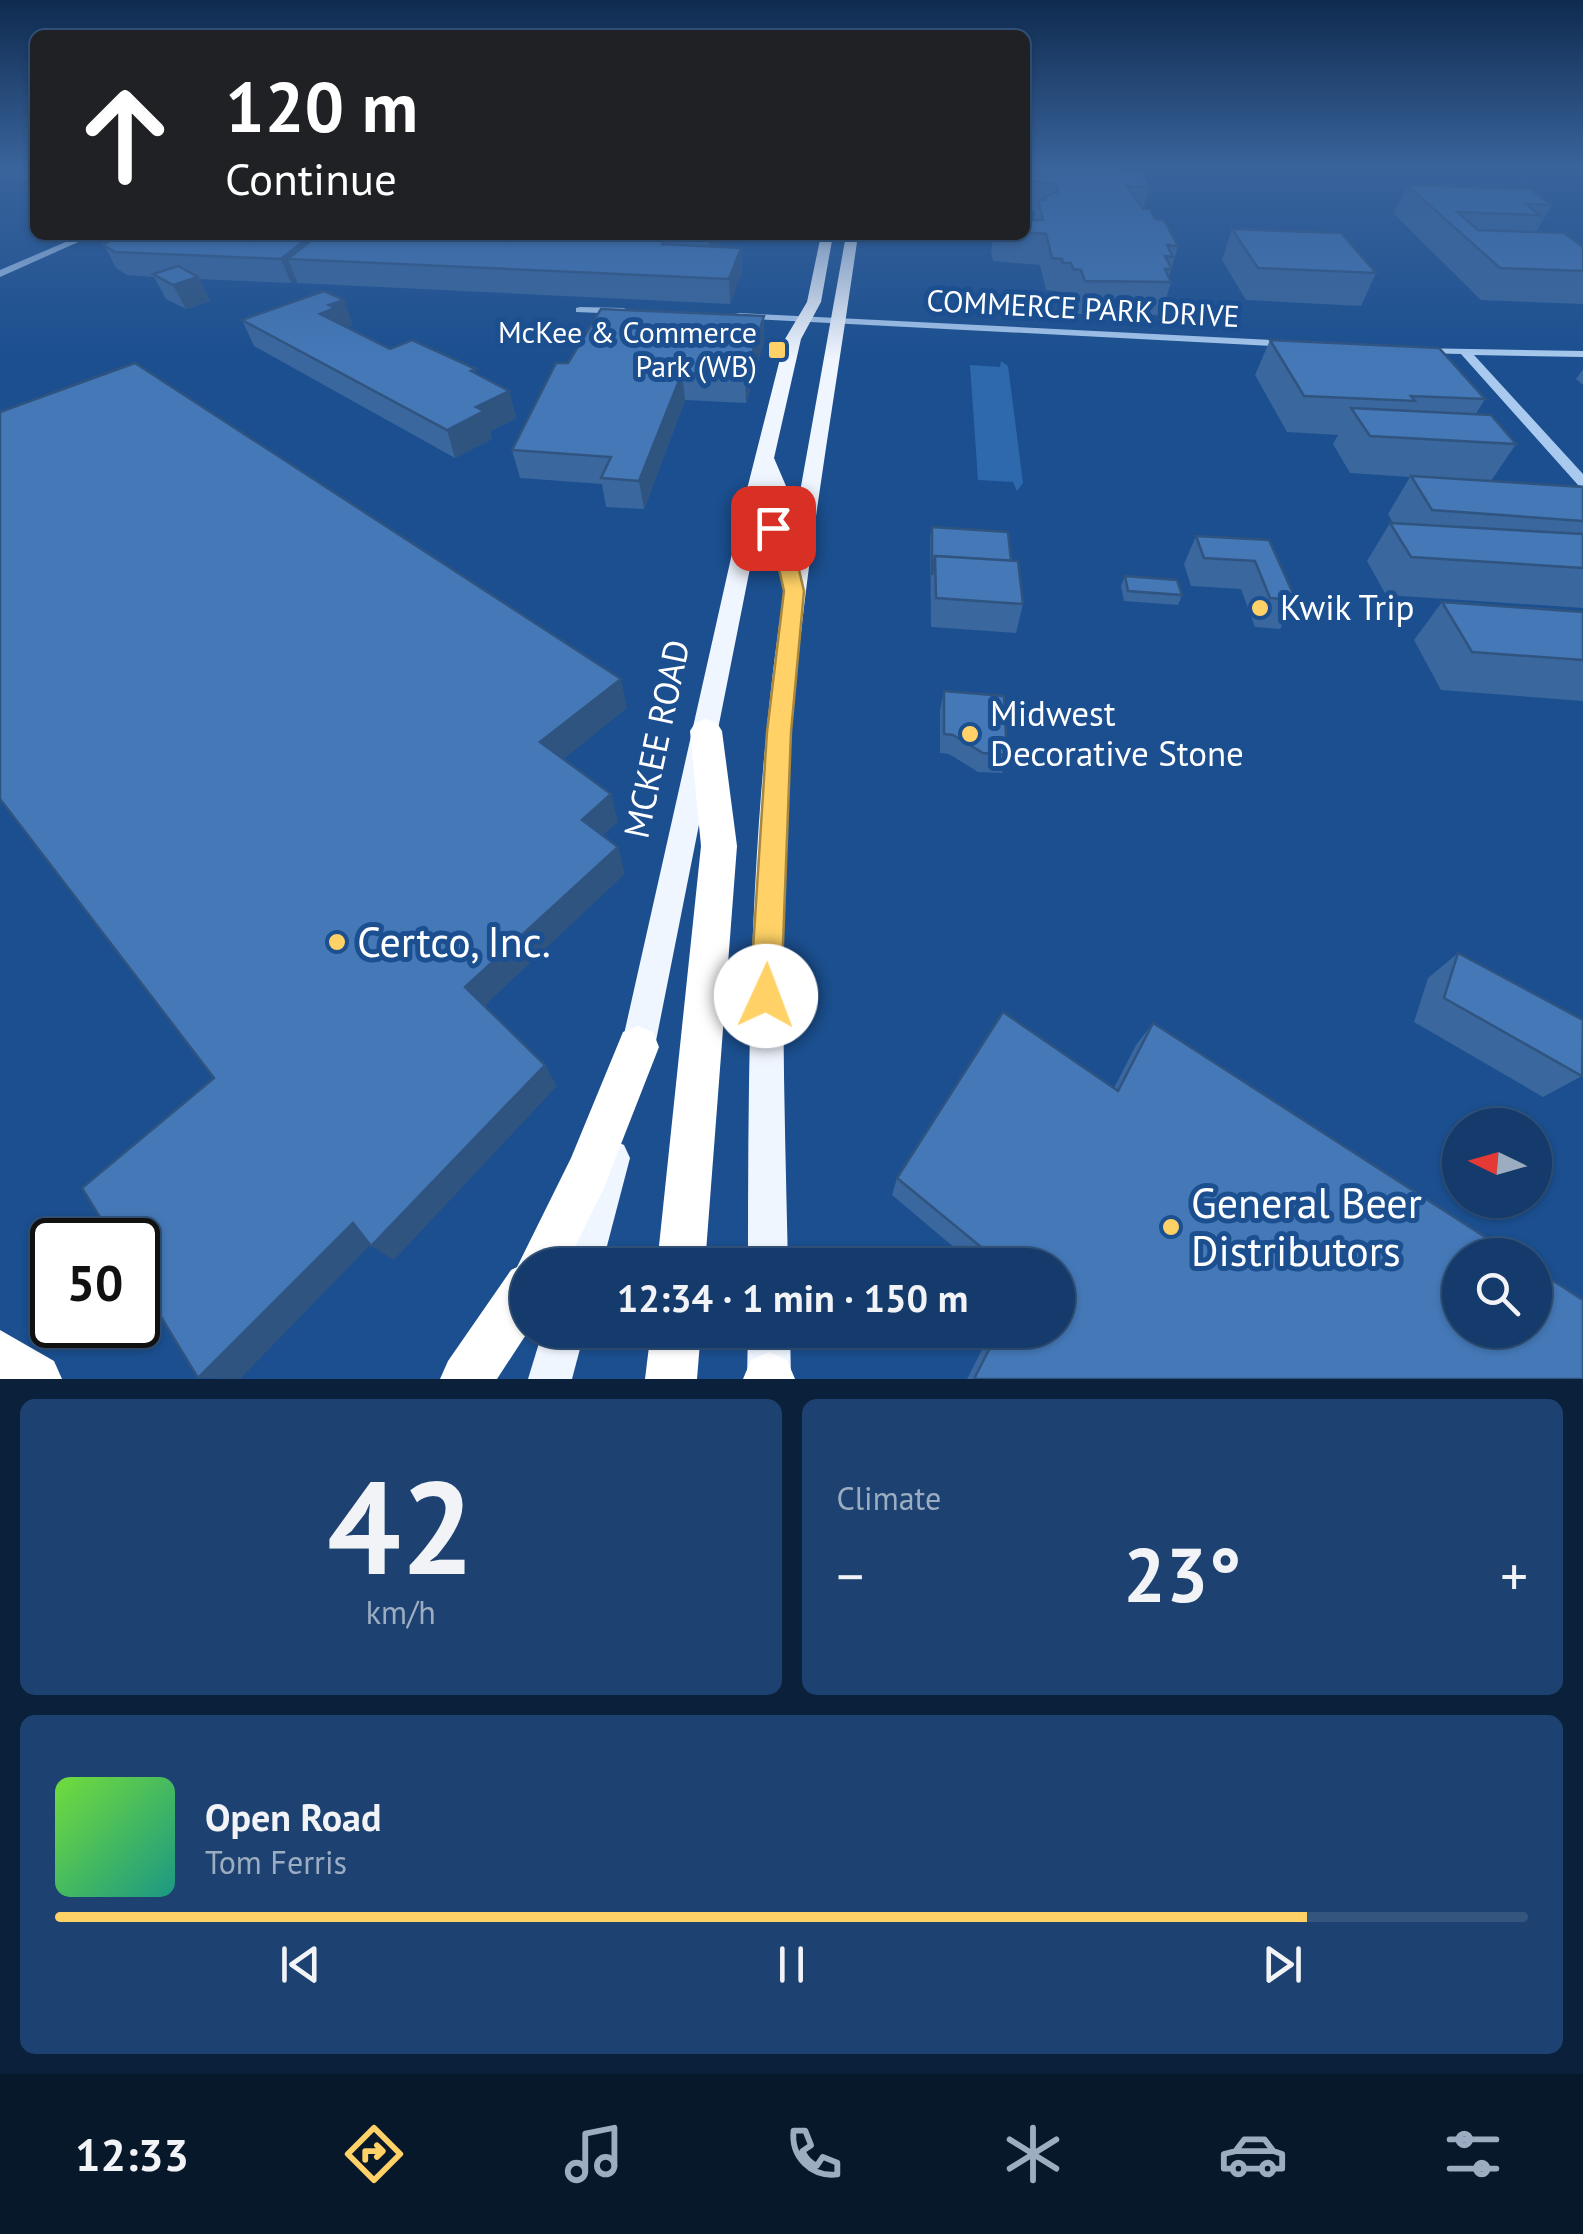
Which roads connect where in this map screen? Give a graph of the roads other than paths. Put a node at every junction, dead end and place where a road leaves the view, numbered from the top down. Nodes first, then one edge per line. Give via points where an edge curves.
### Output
1 (78, 240) edge
2 (825, 240) edge
3 (851, 240) edge
4 (0, 274) edge
5 (580, 310) dead end
6 (642, 312) edge
7 (731, 316) edge
8 (804, 320) junction
9 (837, 322) junction
10 (1299, 344) edge
11 (1407, 349) edge
12 (1465, 352) junction
13 (1583, 354) edge
14 (766, 460) junction
15 (1583, 482) edge
16 (805, 513) junction
17 (749, 526) junction
18 (794, 591) junction
19 (706, 731) junction
20 (638, 1047) junction
21 (549, 1248) edge
22 (586, 1248) edge
23 (684, 1248) edge
24 (768, 1248) edge
25 (510, 1314) edge
26 (559, 1348) edge
27 (674, 1348) edge
28 (0, 1356) edge
29 (36, 1379) edge
30 (466, 1379) edge
31 (550, 1379) edge
32 (671, 1379) edge

1 - 4 street
2 - 8 main road, MCKEE ROAD via 814,302
3 - 9 main road
5 - 6 street
7 - 8 street, COMMERCE PARK DRIVE
8 - 9 street, COMMERCE PARK DRIVE
8 - 14 main road, MCKEE ROAD via 793,339
9 - 10 street, COMMERCE PARK DRIVE
9 - 16 main road
11 - 12 street
12 - 13 street
12 - 15 street
14 - 16 main road via 780,499
14 - 17 main road, MCKEE ROAD
16 - 18 main road
17 - 18 main road via 773,528 782,536
17 - 19 main road, MCKEE ROAD
18 - 24 main road via 767,929
19 - 20 main road, MCKEE ROAD
19 - 23 highway via 719,846
20 - 21 highway
20 - 22 main road, MCKEE ROAD
25 - 30 highway
26 - 31 main road
27 - 32 highway
28 - 29 highway

